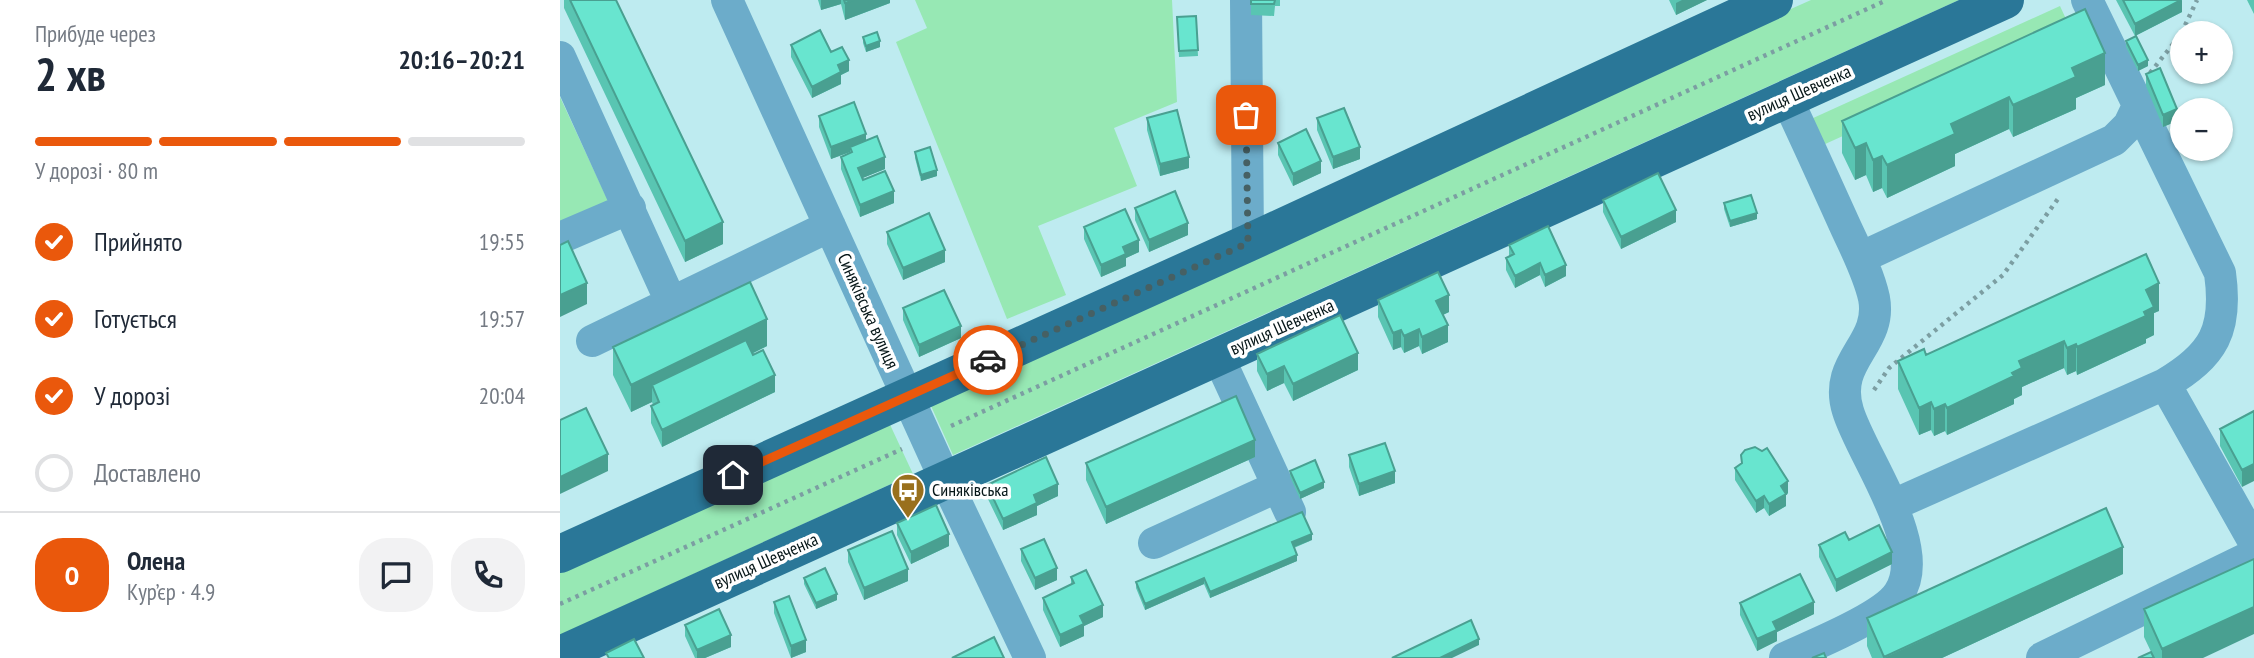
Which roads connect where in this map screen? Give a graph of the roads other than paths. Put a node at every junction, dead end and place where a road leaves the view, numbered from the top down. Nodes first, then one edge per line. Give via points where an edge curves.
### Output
1 (727, 0) edge
2 (1245, 0) edge
3 (1774, 0) edge
4 (2005, 0) edge
5 (2087, 0) edge
6 (560, 57) edge
7 (1787, 99) junction
8 (2136, 99) junction
9 (630, 208) junction
10 (830, 226) junction
11 (560, 238) edge
12 (1248, 243) junction
13 (1860, 258) junction
14 (671, 302) junction
15 (592, 341) dead end
16 (1218, 356) junction
17 (2165, 384) junction
18 (907, 396) junction
19 (945, 479) junction
20 (1894, 505) junction
21 (2254, 542) edge
22 (1154, 543) dead end
23 (560, 554) edge
24 (2254, 555) edge
25 (1839, 646) edge
26 (560, 655) edge
27 (1030, 658) edge
28 (1785, 658) edge
29 (2042, 658) edge

1 - 10 street, Синяківська вулиця
2 - 12 street
3 - 12 main road
4 - 7 main road, вулиця Шевченка
5 - 8 street
6 - 9 street
7 - 13 street
7 - 16 main road, вулиця Шевченка
8 - 13 street via 2129,125 2114,140
8 - 17 street via 2220,273 2224,304 2209,350
9 - 11 street
9 - 14 street
10 - 14 street
10 - 18 street, Синяківська вулиця
12 - 18 main road
13 - 20 street via 1874,298 1875,318 1845,374 1843,393
14 - 15 street
16 - 19 main road, вулиця Шевченка
16 - 22 street via 1284,499
17 - 20 street
17 - 21 street
18 - 19 street, Синяківська вулиця
18 - 23 main road
19 - 26 main road, вулиця Шевченка
19 - 27 street, Синяківська вулиця
20 - 25 street via 1907,572 1900,593
24 - 29 street
25 - 28 street

